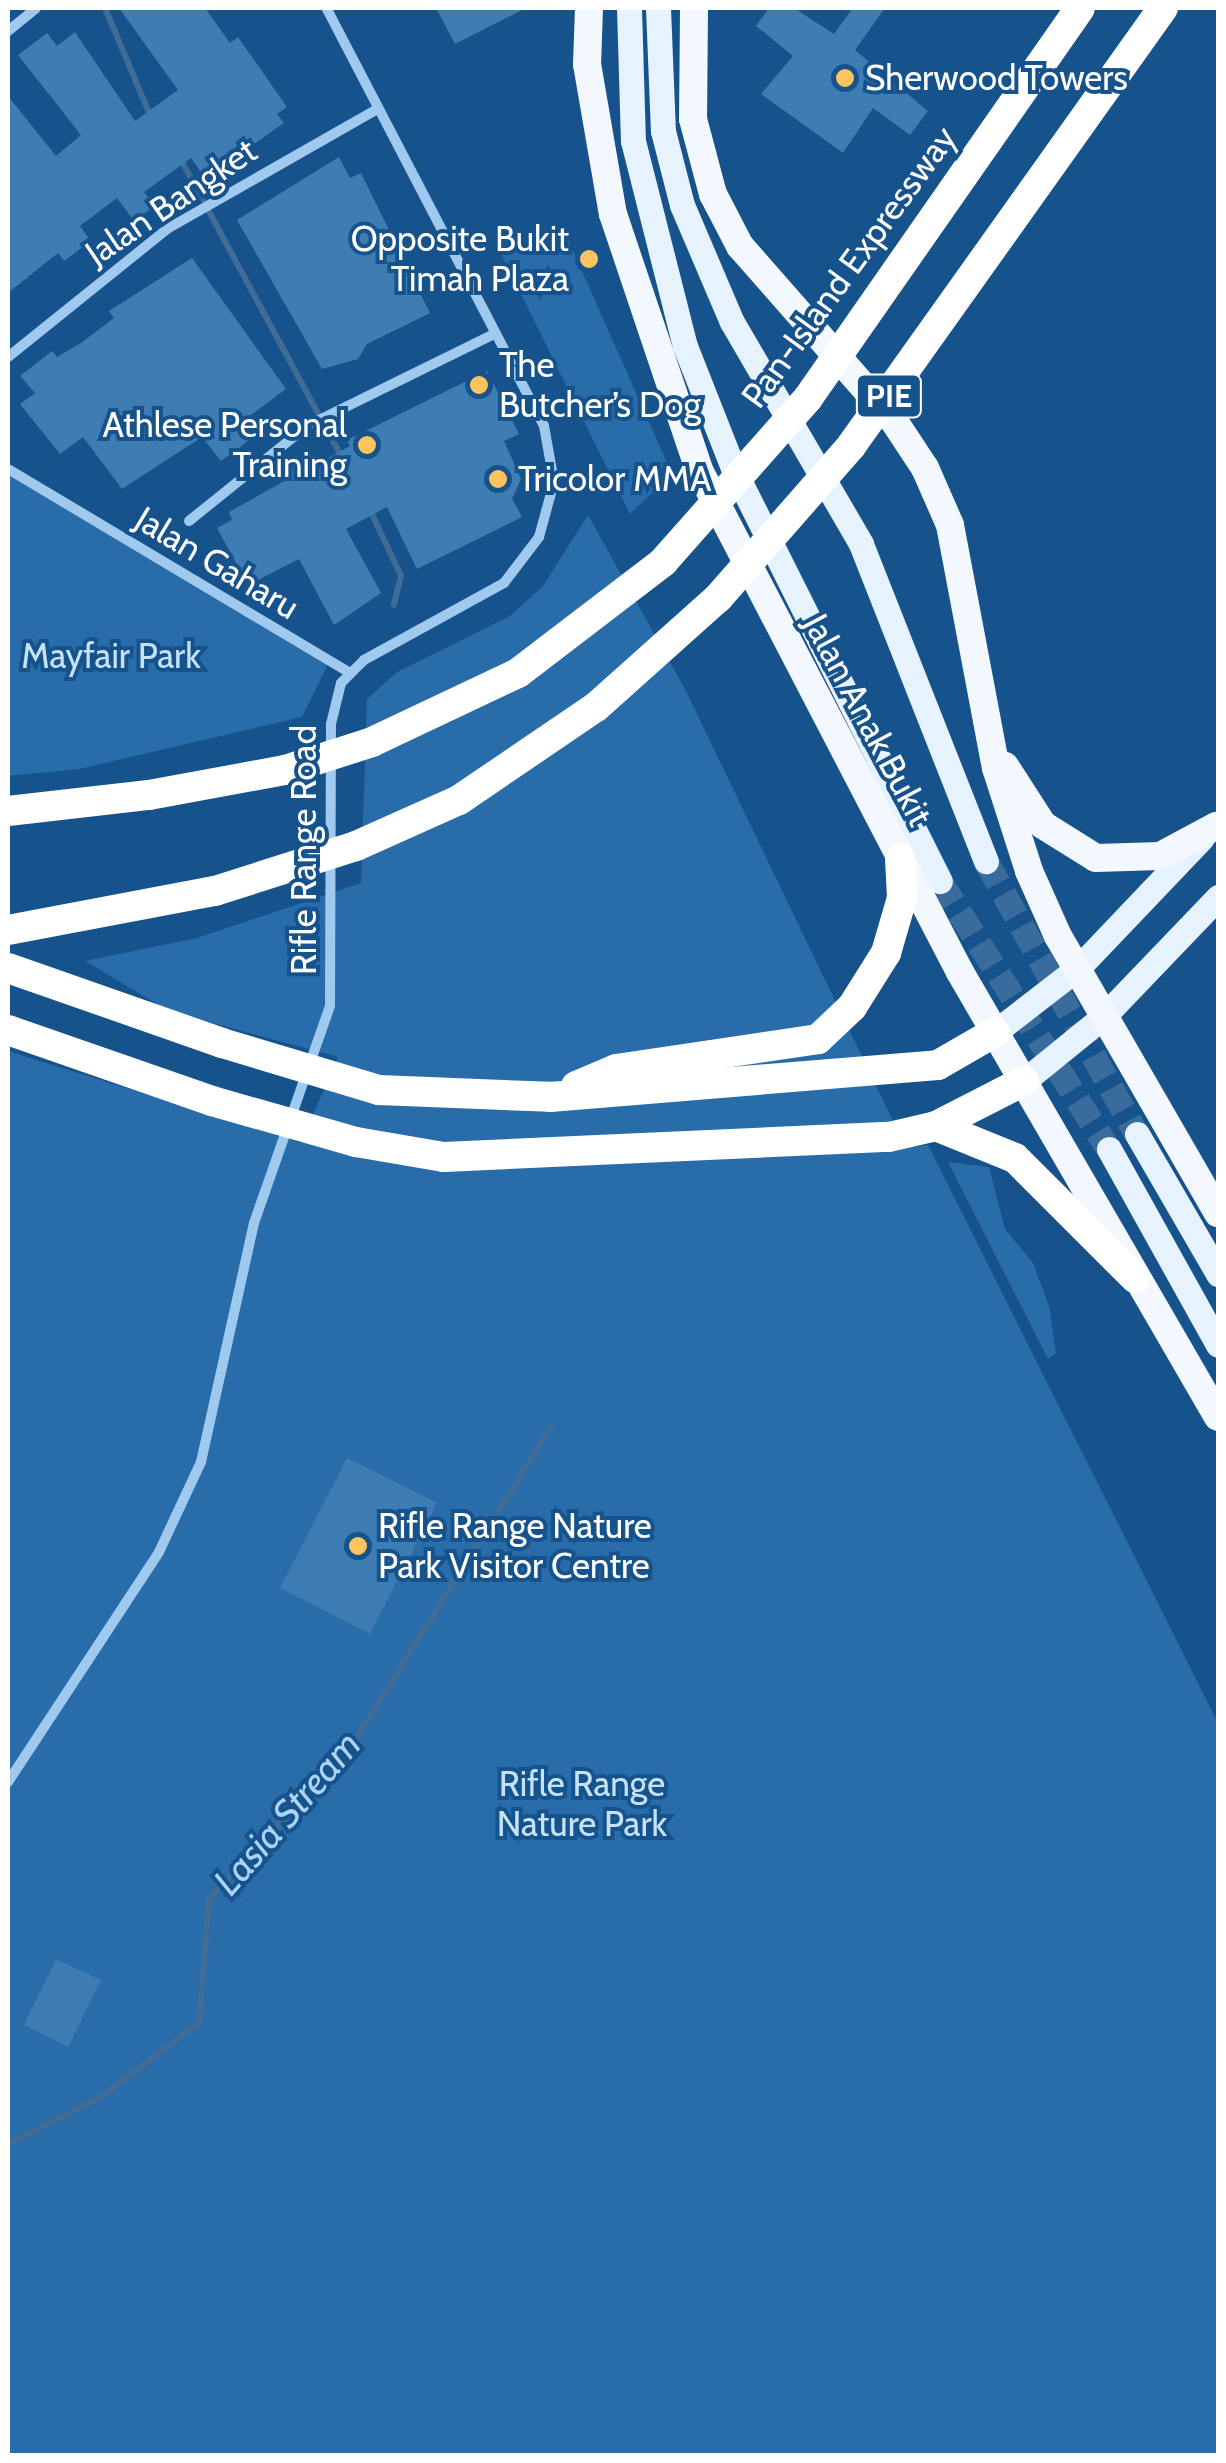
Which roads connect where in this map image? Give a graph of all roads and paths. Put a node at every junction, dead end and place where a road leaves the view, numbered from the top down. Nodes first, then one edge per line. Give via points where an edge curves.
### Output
1 (36, 8) edge
2 (326, 8) edge
3 (589, 8) edge
4 (630, 8) edge
5 (658, 8) edge
6 (694, 8) edge
7 (1080, 8) edge
8 (1163, 8) edge
9 (8, 30) edge
10 (376, 110) junction
11 (494, 334) junction
12 (8, 358) edge
13 (8, 469) edge
14 (189, 521) dead end
15 (348, 672) junction
16 (991, 744) junction
17 (8, 812) edge
18 (1217, 824) edge
19 (900, 858) junction
20 (986, 861) tunnel mouth
21 (940, 881) tunnel mouth
22 (1218, 897) edge
23 (8, 930) edge
24 (1079, 967) junction
25 (8, 968) edge
26 (1104, 1016) junction
27 (8, 1030) edge
28 (995, 1032) junction
29 (1024, 1081) junction
30 (550, 1097) junction
31 (936, 1126) junction
32 (1137, 1134) tunnel mouth
33 (1110, 1149) tunnel mouth
34 (1218, 1213) edge
35 (1218, 1274) edge
36 (1135, 1278) junction
37 (1218, 1345) edge
38 (1218, 1417) edge
39 (8, 1782) edge

1 - 9 street
2 - 10 street
3 - 19 highway, Jalan Anak Bukit via 587,64 612,214 691,446 760,597
4 - 21 main road, Jalan Anak Bukit via 633,141 666,290 733,468
5 - 20 main road, Jalan Anak Bukit via 663,131 704,262 861,544
6 - 16 highway via 693,119 713,194 740,246 863,384 925,468 950,525
7 - 17 highway, Pan-Island Expressway / PIE, bridge via 808,398 663,562 518,673 372,742 286,770 149,796
8 - 23 highway, PIE, bridge via 851,446 718,598 596,708 459,800 356,846 215,891
10 - 11 street
10 - 12 street, Jalan Bangket via 186,216
11 - 14 street via 307,426
11 - 15 street via 552,454 554,482 539,537 480,601
13 - 15 street, Jalan Gaharu
15 - 39 street, Rifle Range Road via 331,724 330,1006 254,1223 201,1462 159,1552
16 - 18 highway via 1043,825 1077,851 1145,859
16 - 24 highway via 1029,871
18 - 24 main road
19 - 28 highway, Jalan Anak Bukit
19 - 30 highway via 902,898 878,968 818,1039 616,1069
22 - 26 main road
24 - 26 highway
24 - 28 main road
25 - 30 highway, bridge via 379,1090
26 - 29 main road
26 - 34 highway
27 - 31 highway, bridge via 212,1101 356,1142 444,1157 853,1139
28 - 29 highway, Jalan Anak Bukit
28 - 30 highway via 938,1064
29 - 31 highway
29 - 36 highway, Jalan Anak Bukit
31 - 36 highway via 1015,1158
32 - 35 main road
33 - 37 main road
36 - 38 highway, Jalan Anak Bukit

